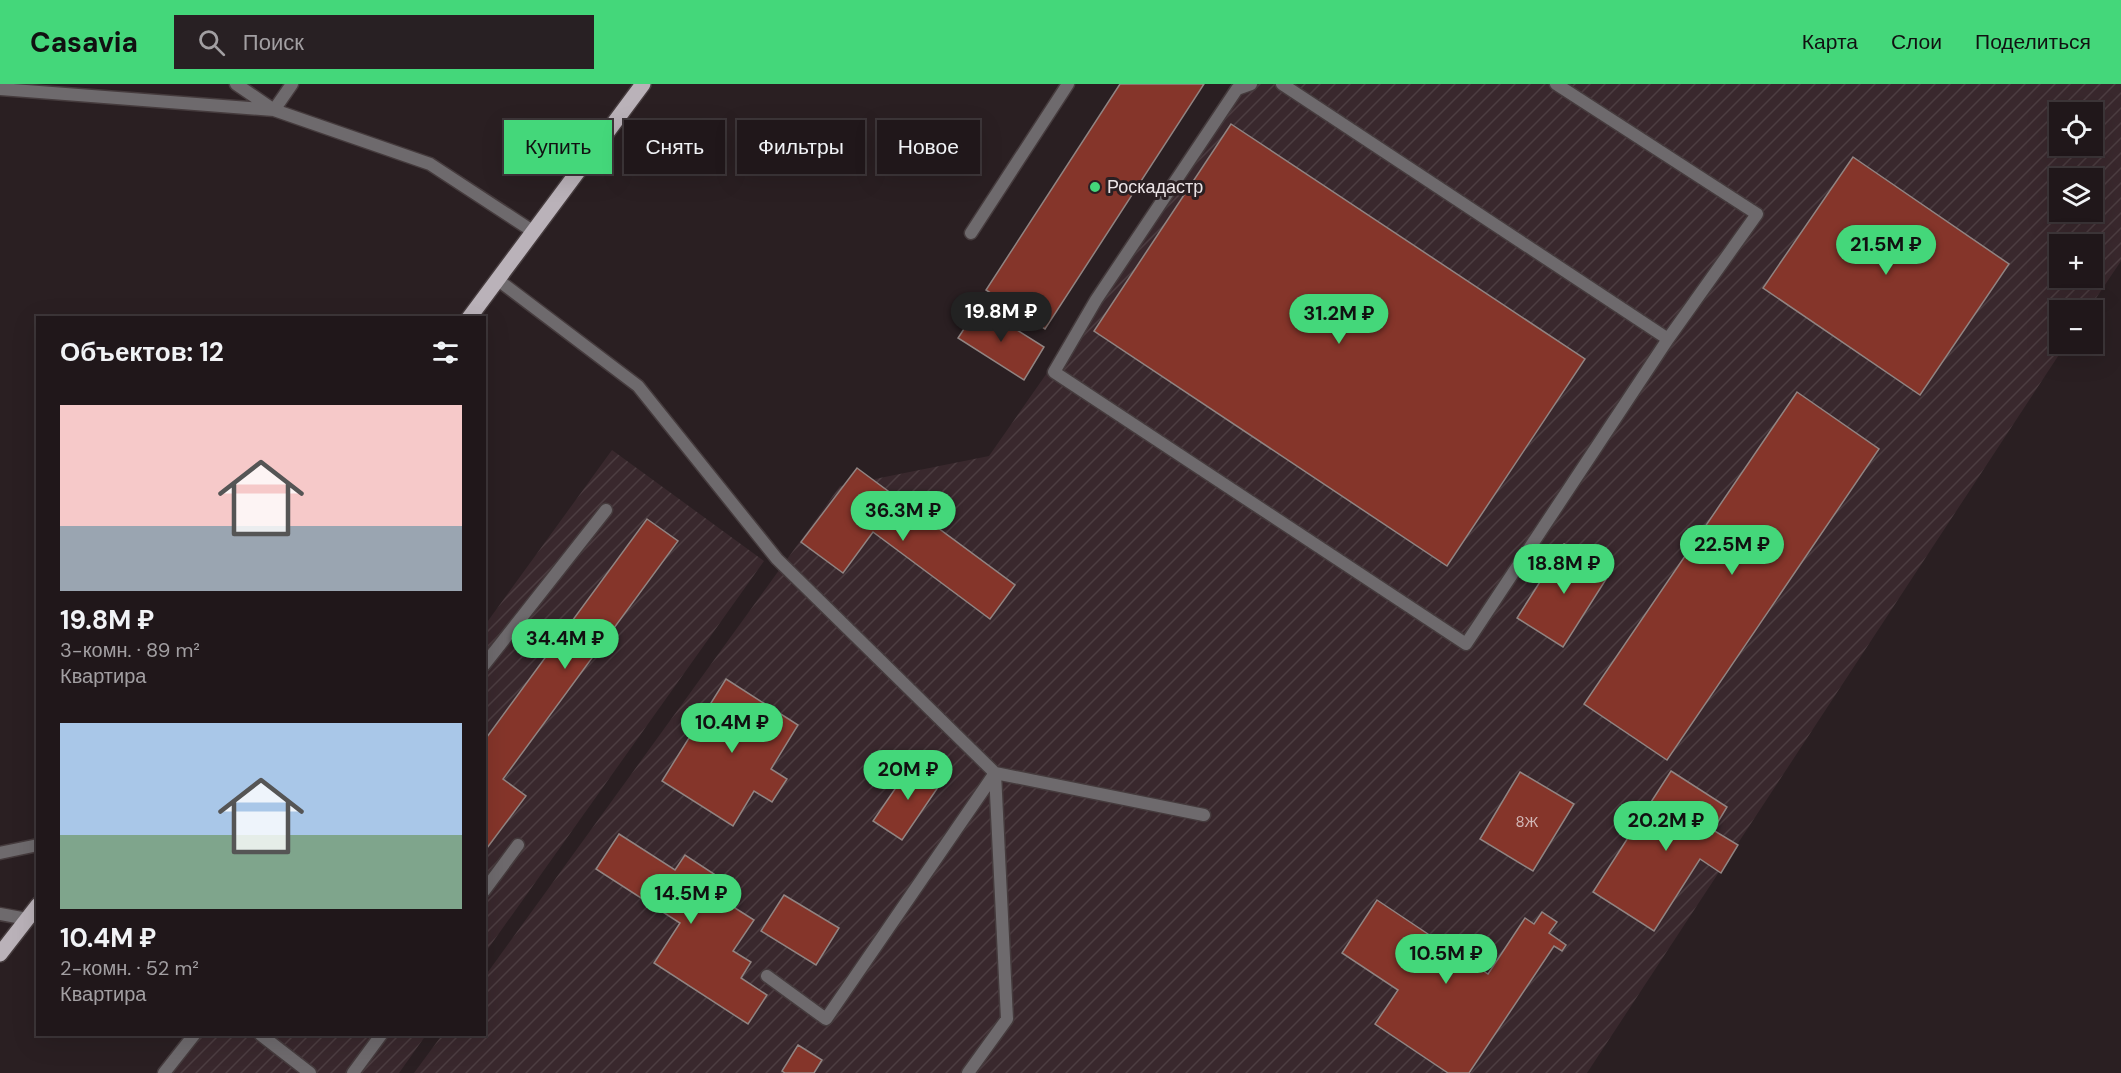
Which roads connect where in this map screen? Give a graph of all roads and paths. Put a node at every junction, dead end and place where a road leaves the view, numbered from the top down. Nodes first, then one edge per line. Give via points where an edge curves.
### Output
1 (236, 84) edge
2 (292, 84) edge
3 (643, 84) edge
4 (1068, 84) edge
5 (1251, 84) edge
6 (1282, 84) edge
7 (1556, 84) edge
8 (0, 89) edge
9 (274, 110) junction
10 (534, 232) junction
11 (971, 233) dead end
12 (498, 280) junction
13 (471, 316) edge
14 (1668, 339) junction
15 (606, 510) dead end
16 (486, 662) edge
17 (995, 772) junction
18 (1204, 815) dead end
19 (518, 845) dead end
20 (36, 846) edge
21 (0, 853) edge
22 (486, 888) edge
23 (36, 908) edge
24 (0, 914) edge
25 (27, 919) junction
26 (0, 954) edge
27 (767, 976) dead end
28 (193, 1036) edge
29 (262, 1036) edge
30 (380, 1036) edge
31 (164, 1073) edge
32 (310, 1073) edge
33 (353, 1073) edge
34 (968, 1073) edge

1 - 9 lane
2 - 9 lane
3 - 10 main road
4 - 11 lane
5 - 14 lane via 1237,88 1096,300 1054,372 1466,644
6 - 14 lane
7 - 14 lane via 1757,214
8 - 9 lane
9 - 10 lane via 430,164
10 - 12 main road
12 - 13 main road
12 - 17 lane via 638,386 777,559
15 - 16 lane
17 - 18 lane
17 - 27 lane via 826,1019
17 - 34 lane via 1006,1020
19 - 22 lane
20 - 21 lane
23 - 25 main road
24 - 25 lane
25 - 26 main road
28 - 31 lane
29 - 32 lane
30 - 33 lane

